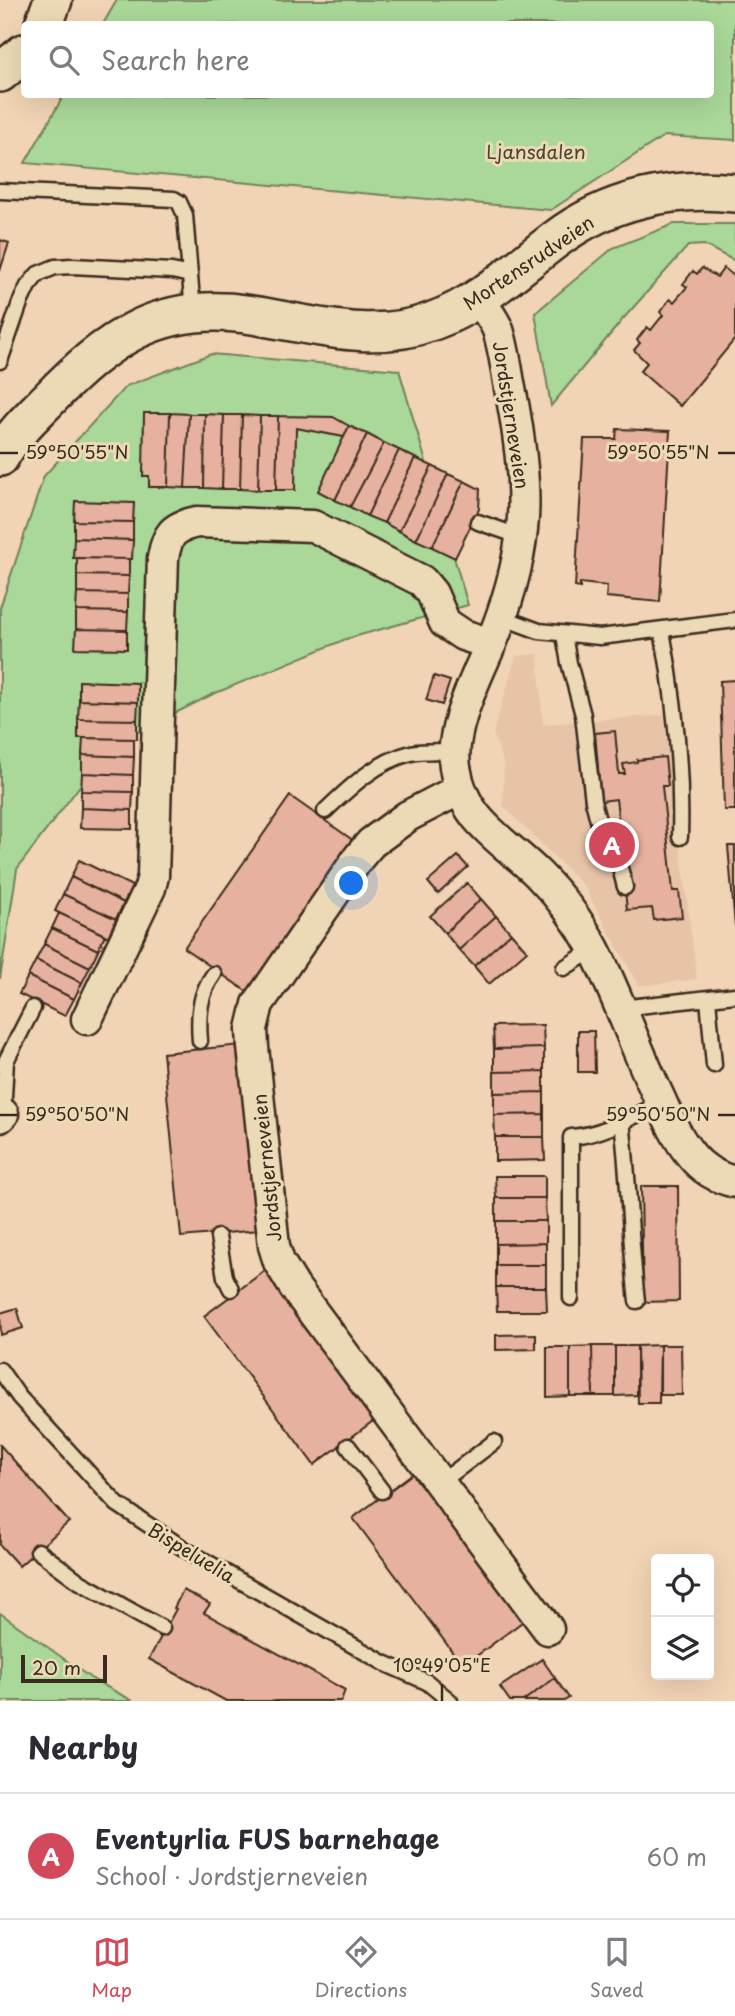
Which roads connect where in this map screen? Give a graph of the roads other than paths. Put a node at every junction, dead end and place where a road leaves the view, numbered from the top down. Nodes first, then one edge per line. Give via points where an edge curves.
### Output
1 (53, 0) edge
2 (45, 21) edge
3 (21, 56) edge
4 (0, 73) edge
5 (0, 191) edge
6 (735, 193) edge
7 (190, 275) junction
8 (479, 299) junction
9 (193, 312) junction
10 (0, 361) edge
11 (0, 457) edge
12 (478, 522) dead end
13 (523, 534) junction
14 (735, 620) edge
15 (496, 631) junction
16 (662, 631) junction
17 (564, 635) junction
18 (455, 751) junction
19 (460, 789) junction
20 (325, 811) dead end
21 (680, 837) dead end
22 (625, 887) dead end
23 (594, 949) junction
24 (564, 968) dead end
25 (214, 974) dead end
26 (735, 995) edge
27 (708, 999) junction
28 (33, 1008) dead end
29 (621, 1008) junction
30 (87, 1019) dead end
31 (200, 1041) dead end
32 (714, 1065) dead end
33 (661, 1102) junction
34 (1, 1116) edge
35 (622, 1121) junction
36 (735, 1182) edge
37 (218, 1237) dead end
38 (231, 1289) dead end
39 (571, 1298) dead end
40 (636, 1301) dead end
41 (0, 1370) edge
42 (494, 1442) dead end
43 (348, 1447) dead end
44 (441, 1482) junction
45 (382, 1491) dead end
46 (38, 1551) dead end
47 (162, 1628) dead end
48 (548, 1629) dead end
49 (450, 1701) edge

1 - 2 street
3 - 4 street
5 - 7 lane via 174,198 185,215
6 - 8 street, Mortensrudveien via 678,191 600,213 557,238
7 - 9 lane
7 - 10 lane via 72,266 38,274 20,303
8 - 9 street, Mortensrudveien via 432,322 382,331 333,330 246,314
8 - 13 street, Jordstjerneveien via 499,334 519,434 525,492
9 - 11 street, Mortensrudveien via 139,327 107,345 18,431
12 - 13 lane
13 - 15 street, Jordstjerneveien
14 - 16 lane
15 - 17 lane
15 - 18 street, Jordstjerneveien via 463,715
15 - 30 street via 463,635 445,623 422,581 322,529 301,524 197,522 174,530 166,539 163,558 153,876
16 - 17 lane
16 - 21 lane via 679,758
17 - 22 lane via 583,715 593,801
18 - 19 street, Jordstjerneveien
18 - 20 lane via 411,753 391,761 361,778
19 - 23 street, Jordstjerneveien via 474,815 557,895
19 - 44 street, Jordstjerneveien via 408,816 365,850 258,1004 253,1029 279,1262
23 - 24 lane
23 - 29 street, Jordstjerneveien
25 - 31 lane via 200,1009
26 - 27 lane
27 - 29 lane
27 - 32 lane
28 - 34 lane via 6,1060
29 - 33 street, Jordstjerneveien
33 - 35 lane
33 - 36 street, Jordstjerneveien via 691,1155 705,1169
35 - 39 lane via 572,1137
35 - 40 lane
37 - 38 lane
41 - 49 lane, Bispeluelia via 108,1494 138,1520 426,1682
42 - 44 lane
43 - 45 lane
44 - 48 street, Jordstjerneveien
46 - 47 lane via 80,1582

